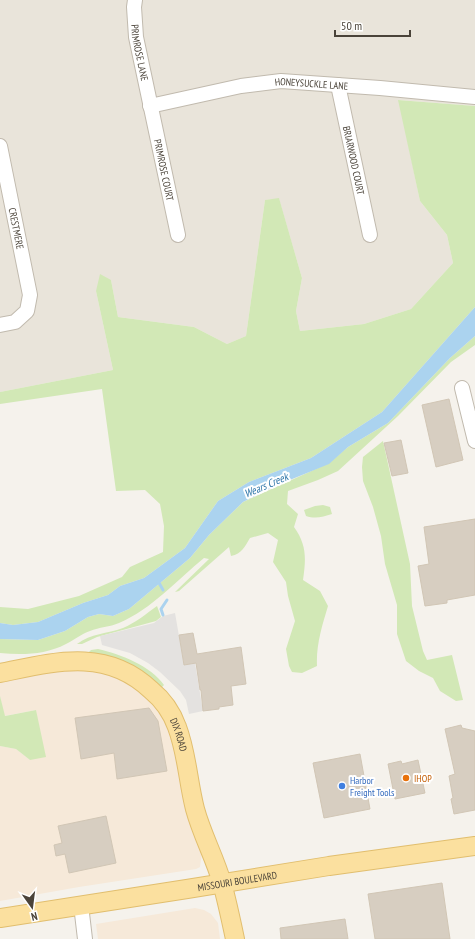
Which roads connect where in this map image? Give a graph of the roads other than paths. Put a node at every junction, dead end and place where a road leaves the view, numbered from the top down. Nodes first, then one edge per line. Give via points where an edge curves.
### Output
1 (135, 0) edge
2 (338, 85) junction
3 (475, 98) edge
4 (150, 106) junction
5 (0, 146) edge
6 (178, 235) dead end
7 (370, 236) dead end
8 (0, 325) edge
9 (462, 388) dead end
10 (475, 441) edge
11 (0, 673) edge
12 (475, 846) edge
13 (222, 883) junction
14 (81, 905) junction
15 (0, 918) edge
16 (85, 939) edge
17 (235, 939) edge

1 - 4 street, PRIMROSE LANE via 136,37
2 - 3 street, HONEYSUCKLE LANE
2 - 4 street, HONEYSUCKLE LANE via 281,81 241,86
2 - 7 street, BRIARWOOD COURT
4 - 6 street, PRIMROSE COURT
5 - 8 street, CRESTMERE via 30,294 27,311 15,322
9 - 10 street
11 - 13 main road, DIX ROAD via 67,661 94,662 128,672 151,689 176,724 199,824
12 - 13 main road, MISSOURI BOULEVARD
13 - 14 main road, MISSOURI BOULEVARD
13 - 17 main road, DIX ROAD
14 - 15 main road, MISSOURI BOULEVARD
14 - 16 street

